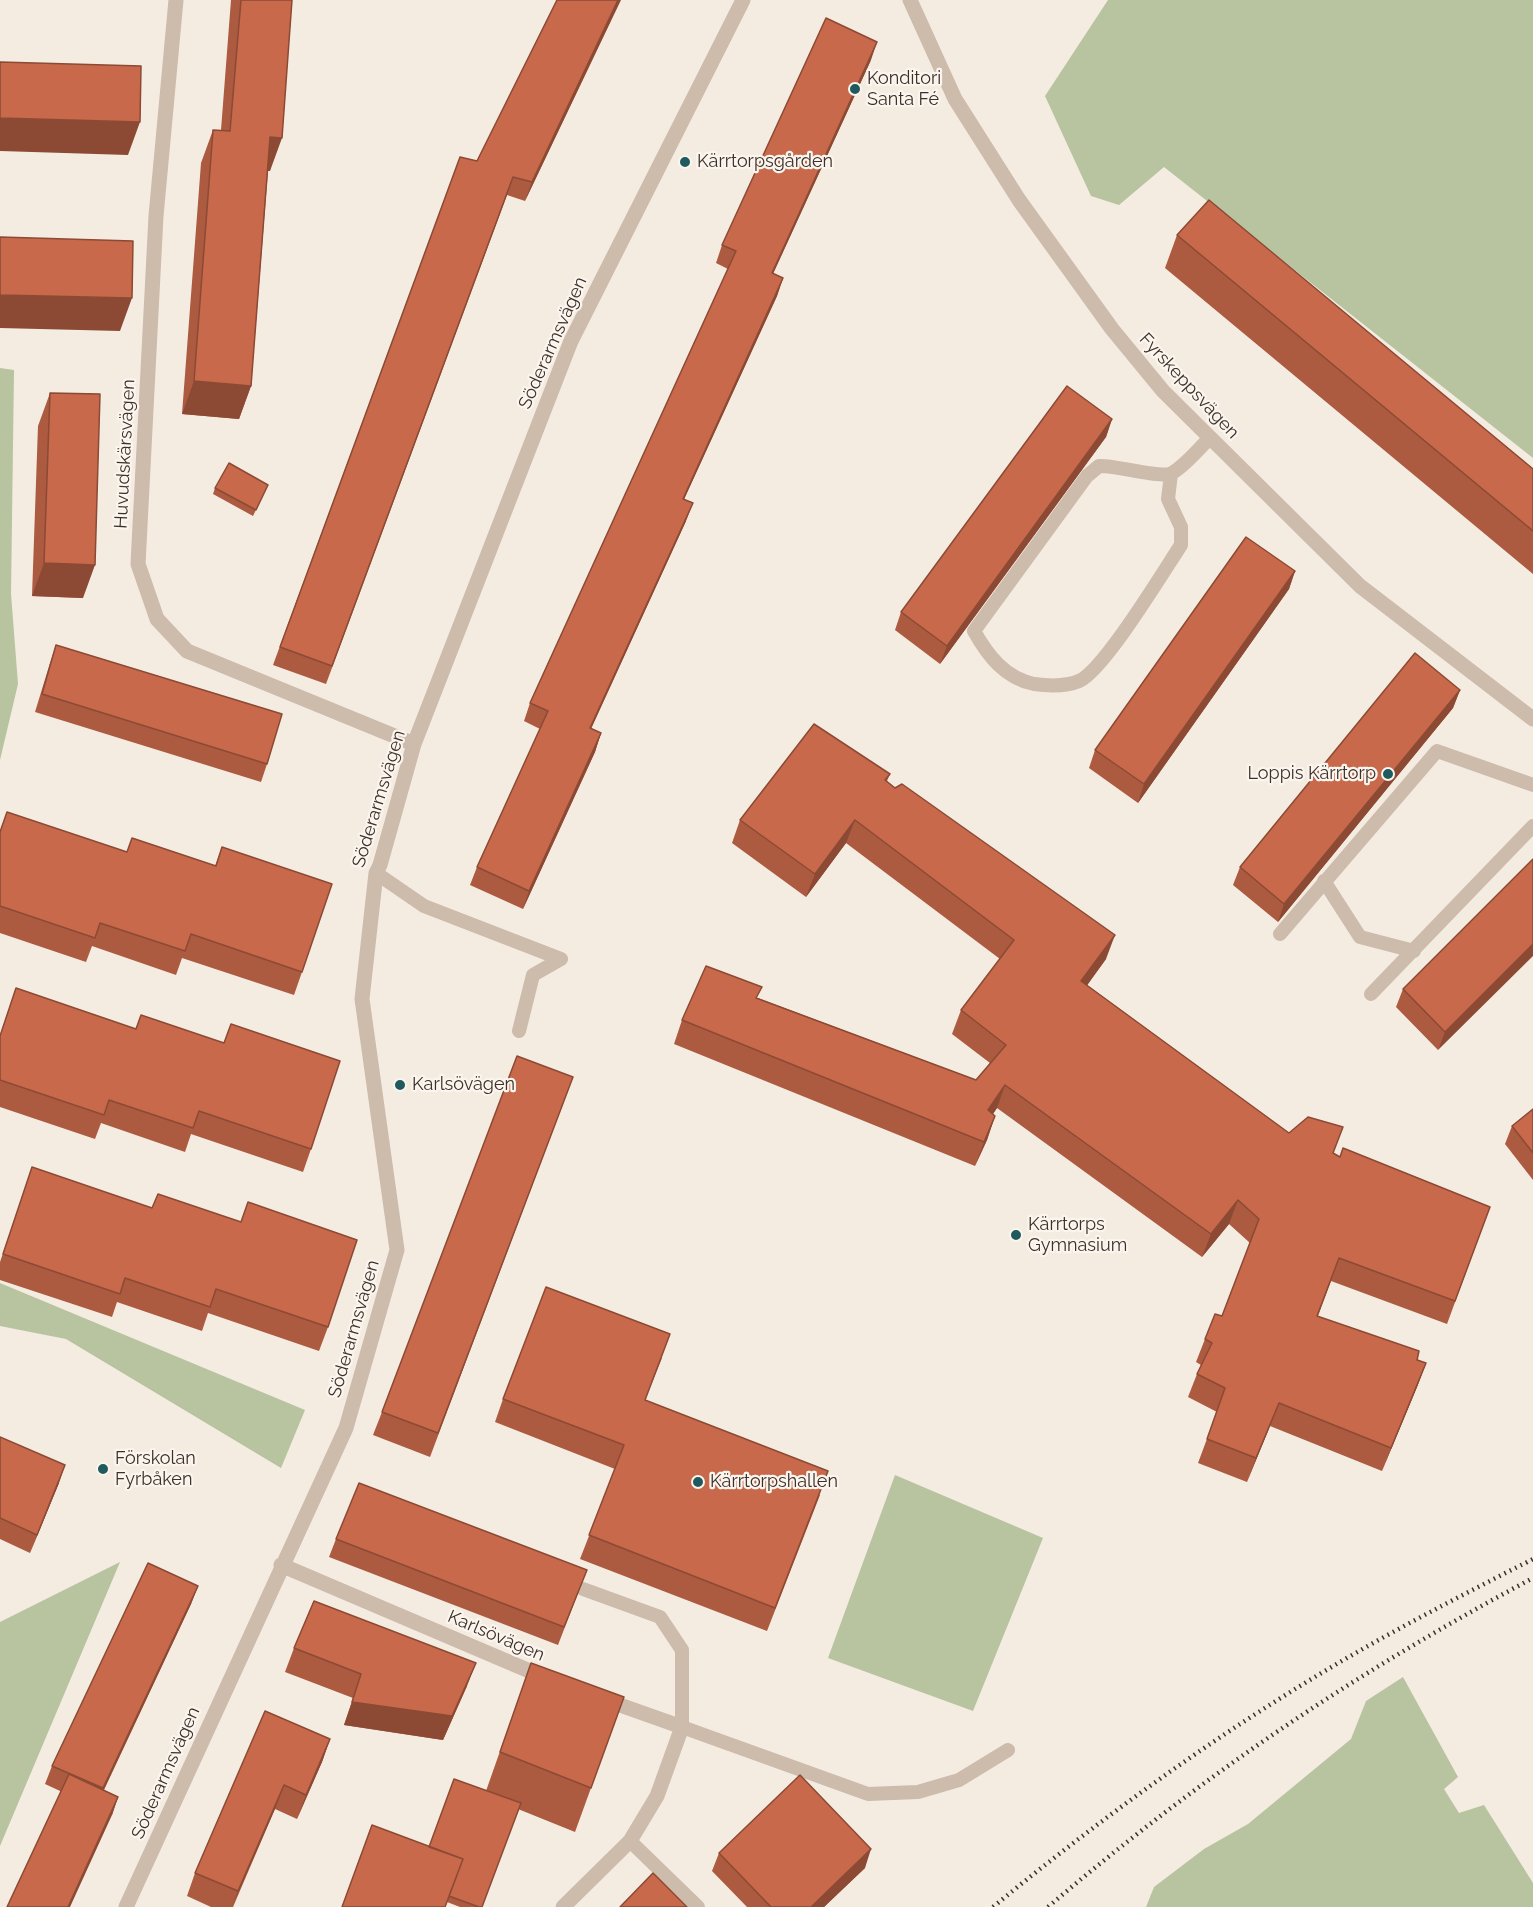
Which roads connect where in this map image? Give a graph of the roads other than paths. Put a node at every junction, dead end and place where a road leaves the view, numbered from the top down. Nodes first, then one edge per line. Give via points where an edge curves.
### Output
1 (176, 0) edge
2 (743, 0) edge
3 (910, 0) edge
4 (1210, 438) junction
5 (1171, 474) junction
6 (1533, 718) edge
7 (414, 744) junction
8 (1533, 785) edge
9 (1533, 826) edge
10 (376, 873) junction
11 (1324, 881) junction
12 (1280, 934) dead end
13 (1414, 951) junction
14 (1371, 994) dead end
15 (519, 1031) dead end
16 (281, 1565) junction
17 (583, 1589) edge
18 (559, 1683) edge
19 (592, 1695) edge
20 (682, 1727) junction
21 (1008, 1750) dead end
22 (630, 1841) junction
23 (126, 1907) edge
24 (563, 1907) edge
25 (698, 1907) edge

1 - 7 street, Huvudskärsvägen via 156,216 138,564 158,619 187,651
2 - 7 street, Söderarmsvägen via 571,342
3 - 4 street, Fyrskeppsvägen via 955,99 1019,200 1112,329 1163,391
4 - 5 lane
4 - 6 street, Fyrskeppsvägen via 1360,586
5 - 5 lane via 1157,476 1099,465 1087,476 974,631 999,666 1019,681 1051,687 1080,680 1102,660 1181,545 1181,527 1168,499
7 - 10 street, Söderarmsvägen
8 - 11 lane via 1437,751
9 - 13 lane
10 - 15 lane via 424,906 561,959 533,975
10 - 16 street, Söderarmsvägen via 362,999 397,1250 346,1428
11 - 12 lane
11 - 13 lane via 1360,937
13 - 14 lane
16 - 18 street, Karlsövägen
16 - 23 street, Söderarmsvägen
17 - 20 lane via 660,1617 682,1650
19 - 20 street
20 - 21 lane via 868,1794 918,1792 959,1780
20 - 22 street via 657,1796
22 - 24 street
22 - 25 lane

